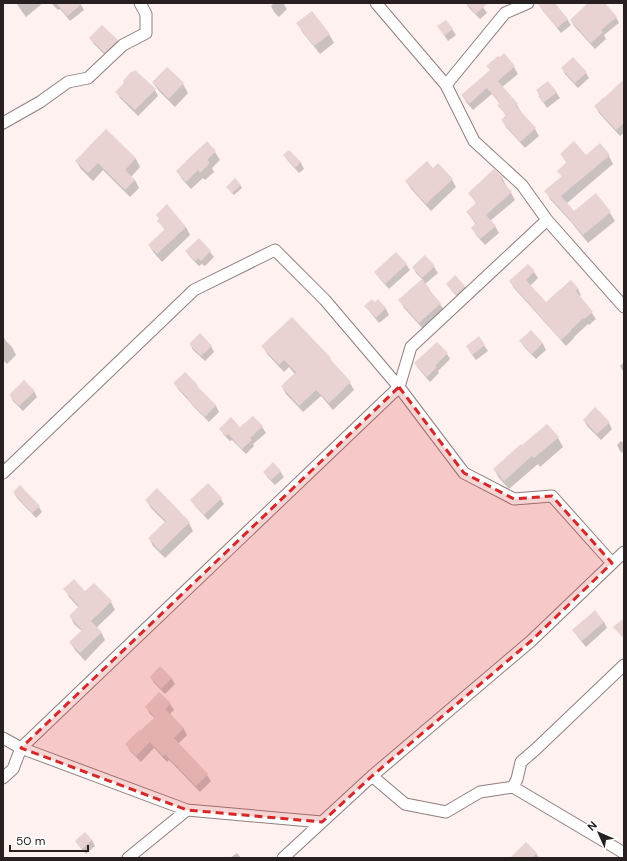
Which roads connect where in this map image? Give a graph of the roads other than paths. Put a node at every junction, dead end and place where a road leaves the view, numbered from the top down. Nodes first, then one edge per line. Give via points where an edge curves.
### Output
1 (140, 3) edge
2 (376, 3) edge
3 (528, 3) edge
4 (446, 85) junction
5 (3, 123) edge
6 (547, 220) junction
7 (624, 307) edge
8 (399, 387) junction
9 (3, 473) edge
10 (624, 552) edge
11 (612, 563) junction
12 (624, 666) edge
13 (3, 738) edge
14 (21, 748) junction
15 (372, 776) junction
16 (3, 778) edge
17 (513, 787) junction
18 (187, 810) junction
19 (322, 822) junction
20 (624, 854) edge
21 (128, 858) edge
22 (284, 858) edge

1 - 5 street via 146,14 146,33 123,45 88,78 68,82
2 - 4 street
3 - 4 street via 505,13
4 - 6 street via 474,141 522,185
6 - 7 street
6 - 8 street via 412,347
8 - 9 street via 326,300 275,250 194,290
8 - 11 street via 464,473 514,499 552,496
8 - 14 street
10 - 11 street
11 - 15 street via 531,641
12 - 17 street via 521,762
13 - 14 street
14 - 16 street via 13,769
14 - 18 street
15 - 17 street via 404,804 446,812 480,792
15 - 19 street
17 - 20 street
18 - 19 street
18 - 21 street
19 - 22 street

